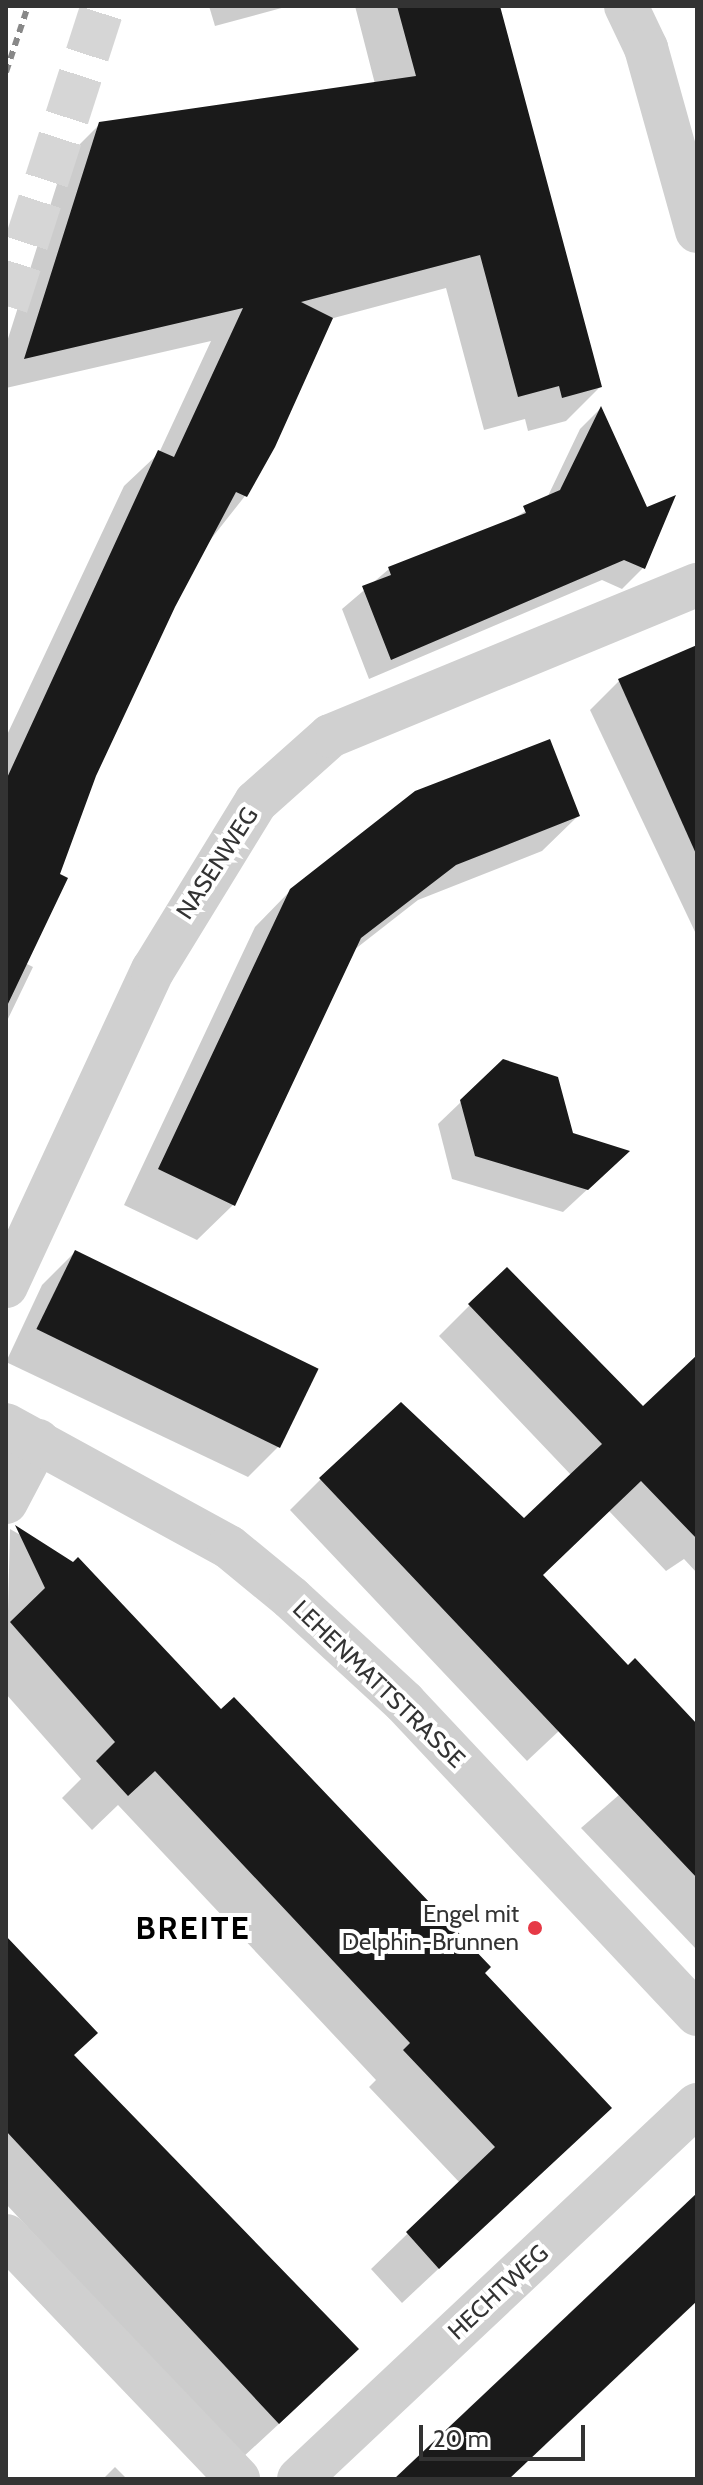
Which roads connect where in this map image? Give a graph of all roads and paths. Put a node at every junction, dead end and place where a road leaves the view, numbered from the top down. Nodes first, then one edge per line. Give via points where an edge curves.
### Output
1 (626, 6) edge
2 (697, 231) edge
3 (697, 585) edge
4 (6, 1286) edge
5 (22, 1433) edge
6 (6, 1502) edge
7 (697, 2014) edge
8 (697, 2105) edge
9 (6, 2236) edge
10 (238, 2479) edge
11 (299, 2479) edge

1 - 2 street via 646,48
3 - 4 street, NASENWEG via 330,736 256,802 153,970
5 - 6 street
5 - 7 street, LEHENMATTSTRASSE via 229,1547 291,1598 404,1702
8 - 11 street, HECHTWEG
9 - 10 street

